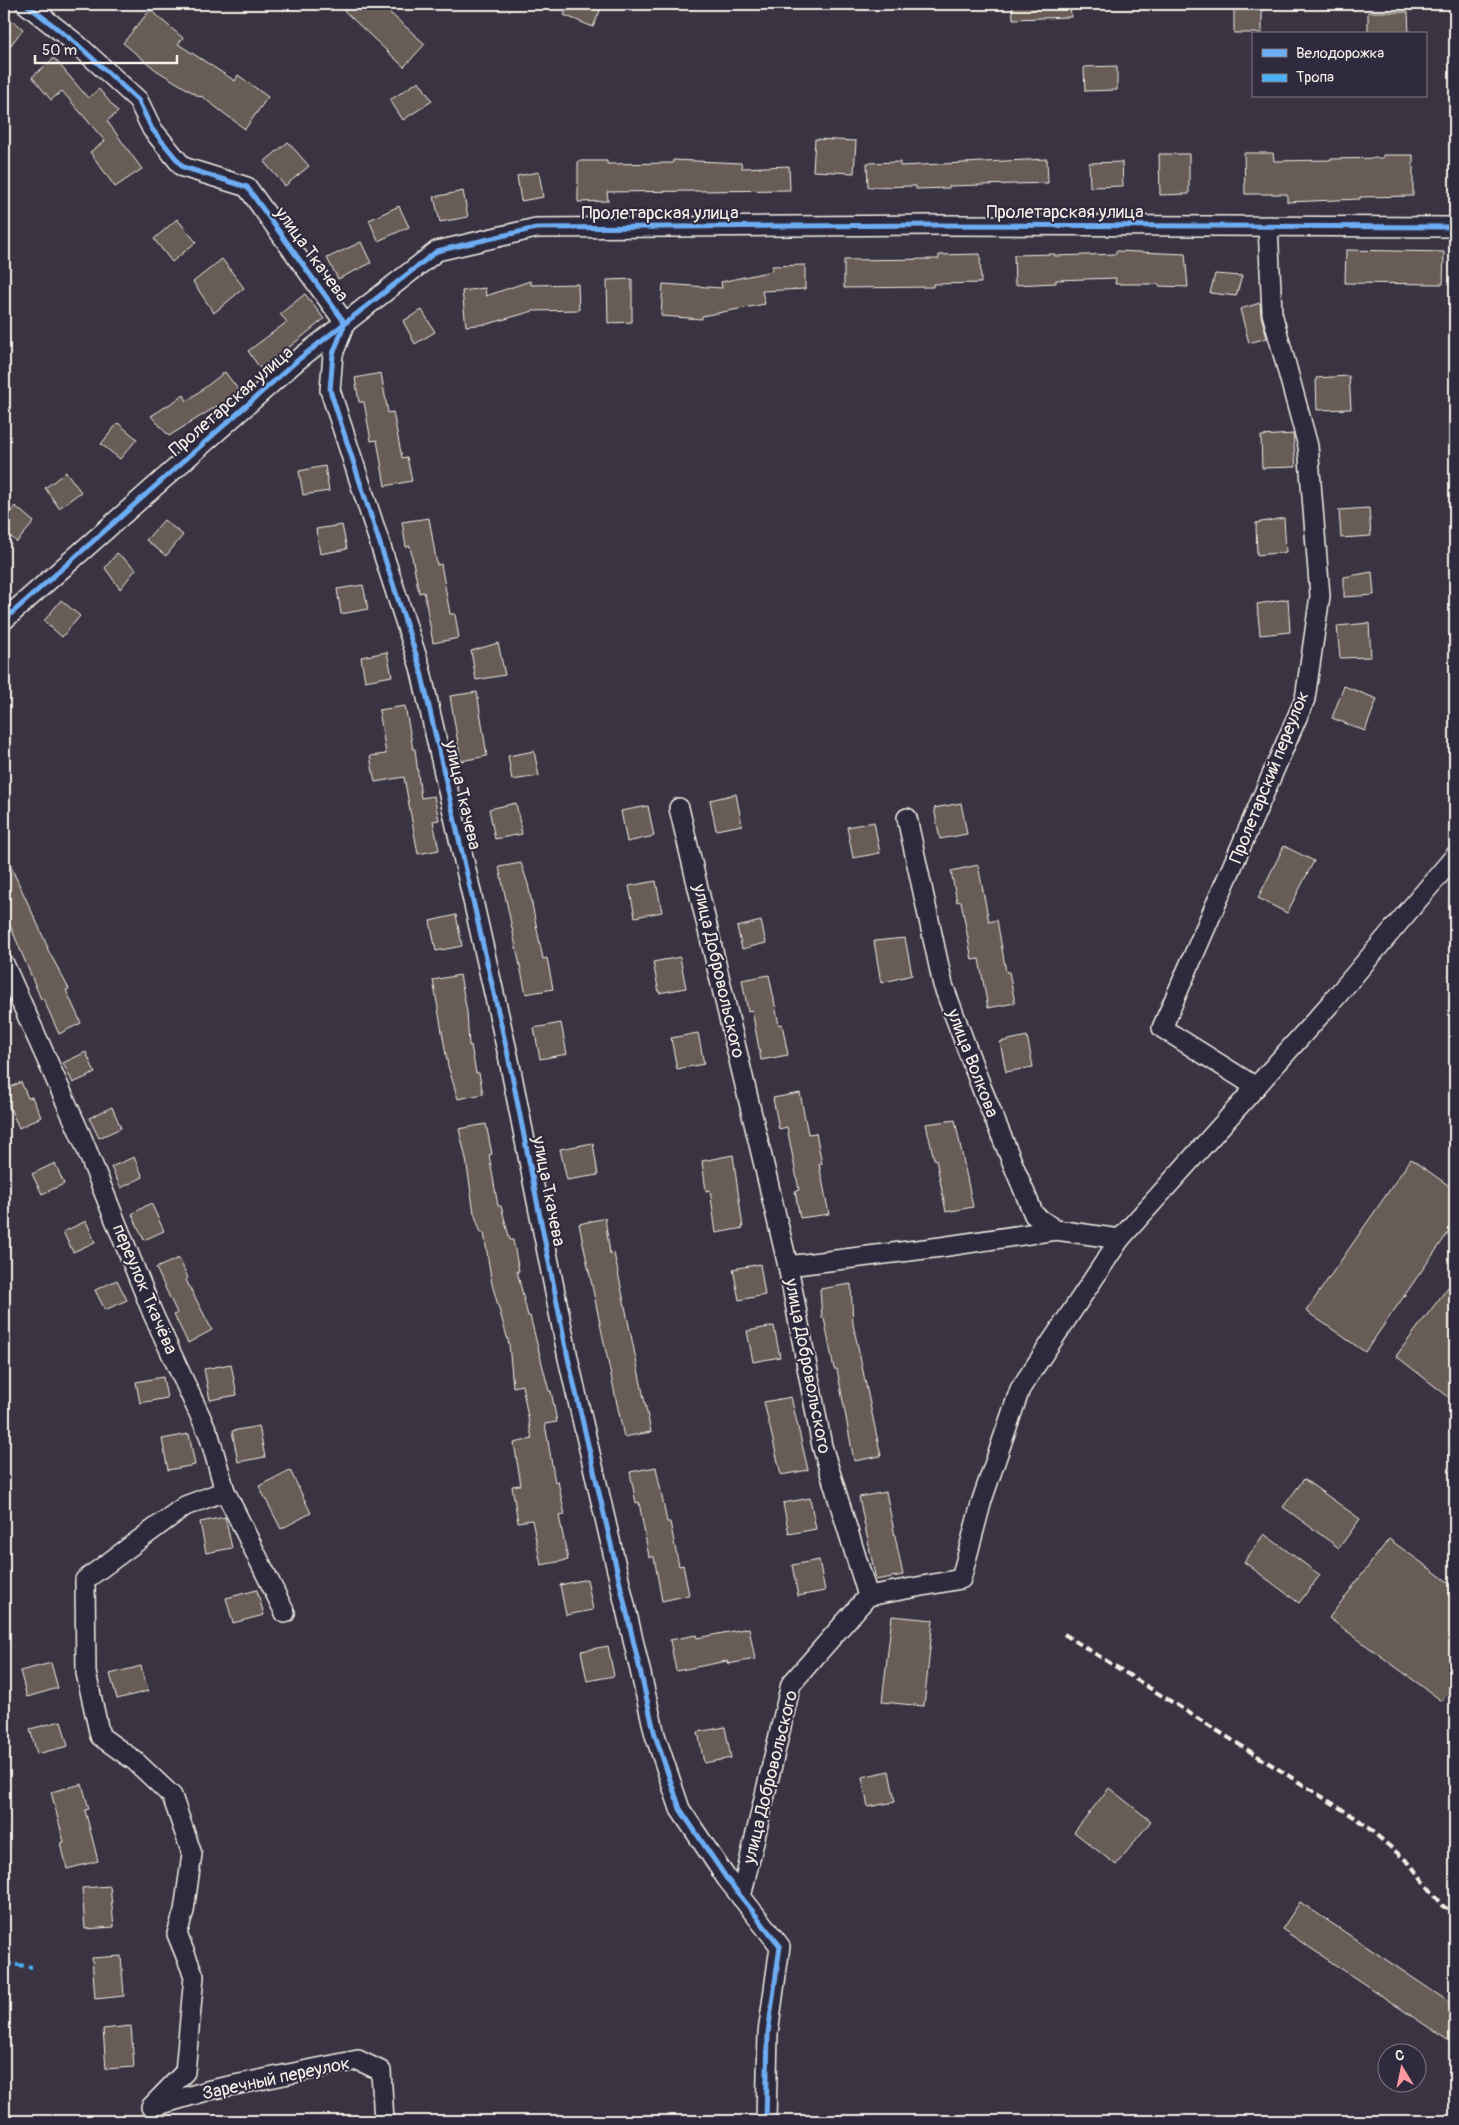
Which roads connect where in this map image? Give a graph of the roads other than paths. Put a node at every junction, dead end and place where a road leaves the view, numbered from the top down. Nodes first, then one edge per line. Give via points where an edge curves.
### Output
1 (26, 4) edge
2 (1268, 226) junction
3 (1455, 227) edge
4 (345, 323) junction
5 (4, 620) edge
6 (679, 808) dead end
7 (907, 818) dead end
8 (1455, 856) edge
9 (4, 964) edge
10 (1256, 1086) junction
11 (1056, 1230) junction
12 (1120, 1238) junction
13 (788, 1266) junction
14 (225, 1491) junction
15 (868, 1596) junction
16 (285, 1613) dead end
17 (741, 1897) junction
18 (384, 2121) edge
19 (766, 2121) edge

1 - 4 street, улица Ткачева via 138,100 152,129 183,167 247,187
2 - 3 street, Пролетарская улица
2 - 4 street, Пролетарская улица via 536,228 437,251
2 - 10 street, Пролетарский переулок via 1272,313 1308,446 1320,596 1305,699 1162,1028
4 - 5 street, Пролетарская улица via 299,359
4 - 17 street, улица Ткачева via 333,354 330,390 420,667 508,1055 572,1377 654,1735 680,1809
6 - 13 street, улица Добровольского
7 - 11 street, улица Волкова via 943,985 1034,1215
8 - 10 street
9 - 14 street, переулок Ткачёва via 82,1138 153,1314 209,1435
10 - 12 street
11 - 12 street, улица Волкова
11 - 13 street via 941,1248
12 - 15 street via 1020,1389 982,1500 961,1579
13 - 15 street, улица Добровольского via 822,1446
14 - 16 street, переулок Ткачёва
14 - 18 street, Заречный переулок via 185,1506 86,1580 86,1673 100,1736 135,1761 172,1796 192,1854 184,1911 177,1934 194,1976 185,2072 151,2107 210,2090 358,2060 381,2071
15 - 17 street, улица Добровольского via 791,1684
17 - 19 street via 780,1946 768,2033

